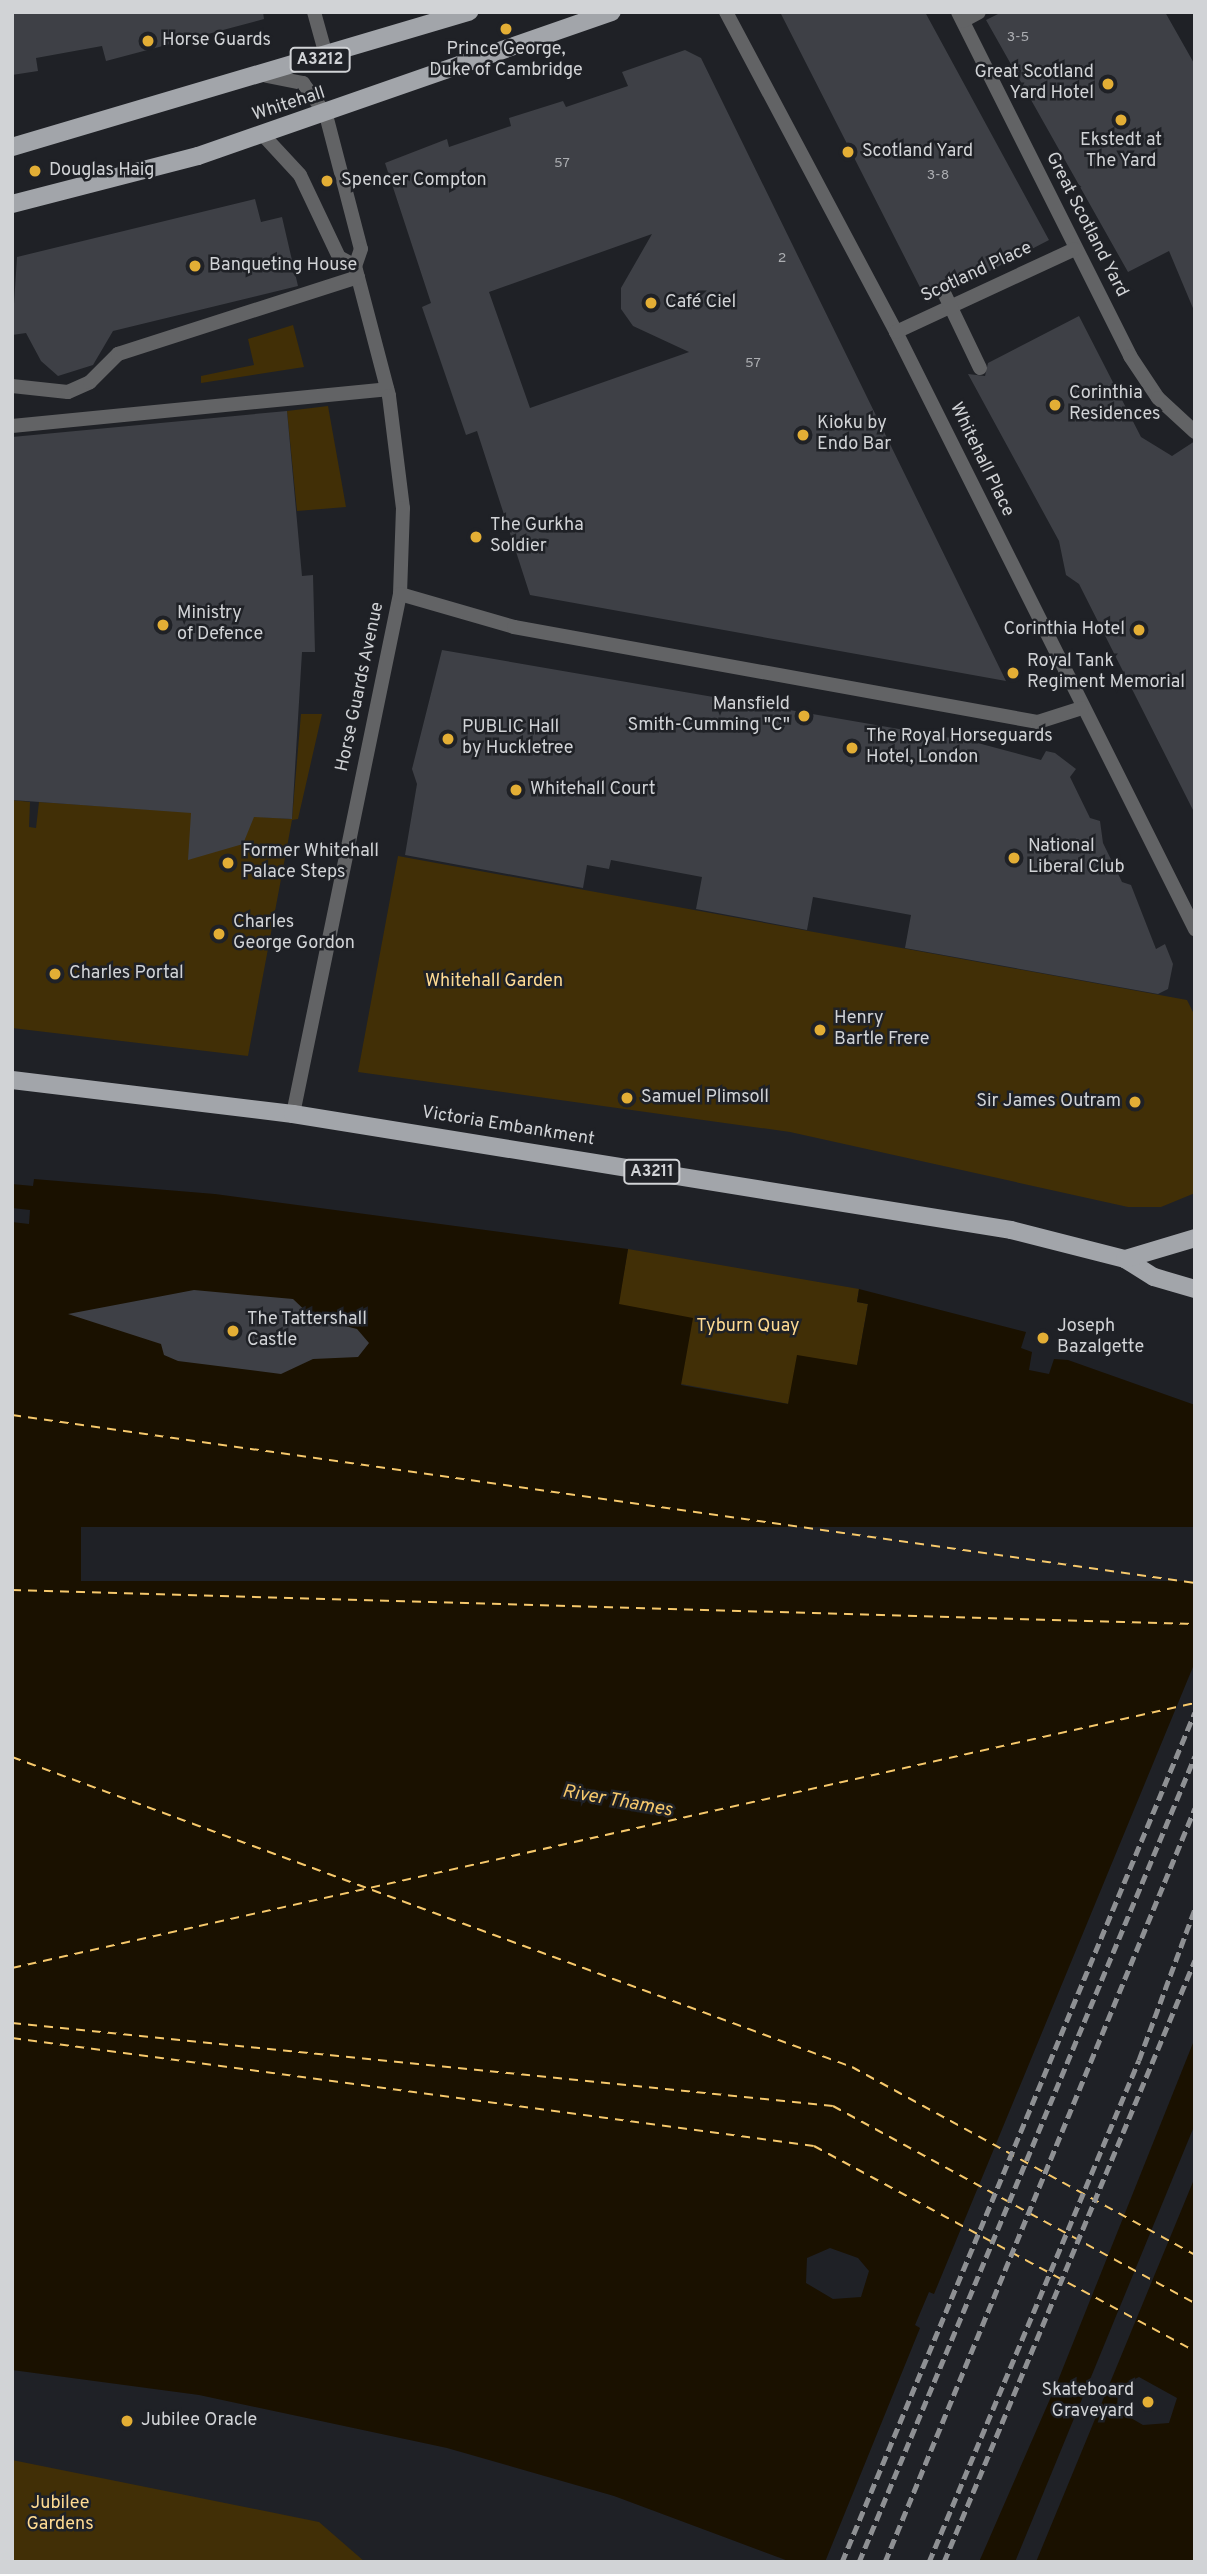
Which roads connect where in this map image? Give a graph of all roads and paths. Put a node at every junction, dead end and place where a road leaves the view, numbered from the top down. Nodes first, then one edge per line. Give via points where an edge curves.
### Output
1 (314, 12) edge
2 (469, 12) edge
3 (612, 12) edge
4 (726, 12) edge
5 (979, 12) edge
6 (961, 17) edge
7 (327, 59) junction
8 (259, 76) junction
9 (326, 115) junction
10 (263, 135) junction
11 (12, 147) edge
12 (12, 204) edge
13 (1075, 248) junction
14 (357, 272) junction
15 (945, 295) dead end
16 (896, 332) junction
17 (980, 368) dead end
18 (12, 386) edge
19 (387, 389) junction
20 (12, 426) edge
21 (1195, 432) edge
22 (400, 594) junction
23 (1082, 708) junction
24 (1195, 929) edge
25 (12, 1080) edge
26 (293, 1114) junction
27 (1195, 1237) edge
28 (1125, 1258) junction
29 (1195, 1289) edge

1 - 7 street
2 - 7 main road, Whitehall / A3212
3 - 9 main road, Whitehall
4 - 16 street, Whitehall Place
5 - 6 street, Great Scotland Yard
6 - 13 street, Great Scotland Yard
7 - 8 main road, Whitehall / A3212
8 - 9 street, Horse Guards Avenue via 303,83
8 - 11 main road, Whitehall / A3212
9 - 10 main road, Whitehall
9 - 14 street, Horse Guards Avenue via 361,249
10 - 12 main road, Whitehall
10 - 14 street, Horse Guards Avenue via 300,174 339,257
13 - 16 street, Scotland Place
13 - 21 street, Great Scotland Yard via 1130,356 1158,398
14 - 18 street via 118,354 97,376 68,392
14 - 19 street, Horse Guards Avenue
15 - 17 street, bridge
16 - 23 street, Whitehall Place
19 - 20 street
19 - 22 street, Horse Guards Avenue via 403,508
22 - 23 street via 514,627 1038,722
22 - 26 street, Horse Guards Avenue
23 - 24 street, Whitehall Place
25 - 26 main road, Victoria Embankment / A3211
26 - 28 main road, Victoria Embankment / A3211 via 1011,1230
27 - 28 main road
28 - 29 main road, Victoria Embankment / A3211 via 1154,1278

